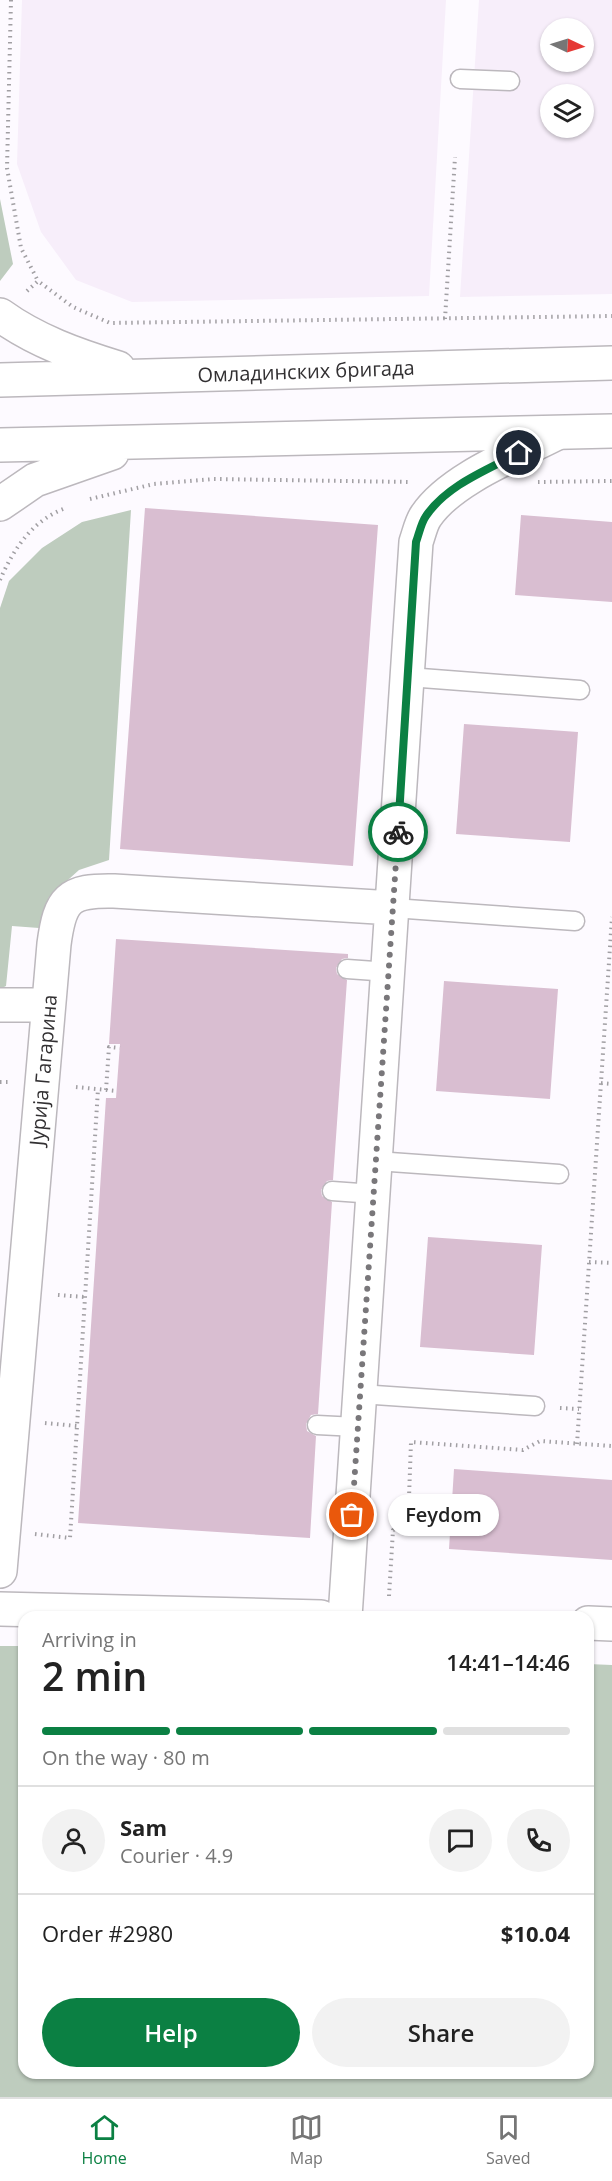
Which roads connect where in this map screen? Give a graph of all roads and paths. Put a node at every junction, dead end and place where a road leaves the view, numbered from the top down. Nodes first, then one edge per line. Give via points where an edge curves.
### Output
1 (11, 0) edge
2 (460, 79) dead end
3 (510, 81) dead end
4 (455, 157) dead end
5 (38, 280) junction
6 (1, 315) edge
7 (612, 316) edge
8 (445, 320) junction
9 (612, 363) edge
10 (143, 376) junction
11 (0, 380) edge
12 (612, 431) edge
13 (555, 434) junction
14 (144, 443) junction
15 (0, 445) edge
16 (612, 481) edge
17 (464, 482) junction
18 (532, 482) dead end
19 (83, 501) dead end
20 (0, 504) edge
21 (67, 508) dead end
22 (0, 580) edge
23 (408, 677) junction
24 (580, 690) dead end
25 (393, 908) junction
26 (612, 918) edge
27 (575, 921) dead end
28 (347, 969) dead end
29 (389, 972) junction
30 (0, 1005) edge
31 (48, 1005) junction
32 (120, 1048) dead end
33 (601, 1083) junction
34 (612, 1084) edge
35 (98, 1089) dead end
36 (106, 1090) dead end
37 (376, 1161) junction
38 (560, 1174) dead end
39 (332, 1191) dead end
40 (374, 1194) junction
41 (589, 1262) junction
42 (612, 1263) edge
43 (360, 1394) junction
44 (535, 1406) dead end
45 (317, 1425) dead end
46 (357, 1427) junction
47 (577, 1444) junction
48 (612, 1446) edge
49 (70, 1538) dead end
50 (0, 1571) edge
51 (389, 1596) dead end
52 (0, 1609) edge
53 (80, 1611) edge
54 (345, 1611) edge
55 (594, 1623) edge
56 (612, 1624) edge

1 - 5 path via 7,168 21,248
2 - 3 lane
4 - 8 path
5 - 6 path
5 - 8 path via 73,307 110,323
6 - 10 street via 35,337 73,354
7 - 8 path
9 - 10 street, Омладинских бригада
10 - 11 street, Омладинских бригада
12 - 13 street
13 - 14 street
13 - 17 street
14 - 15 street
14 - 20 street via 35,480
16 - 18 path
17 - 19 path via 214,479 154,484
17 - 23 street via 437,502 424,518 416,542
21 - 22 path via 36,525 20,542
23 - 24 lane
23 - 25 street
25 - 27 lane
25 - 29 street
25 - 31 street, Јурија Гагарина via 114,891 75,894 64,903 57,922
26 - 33 path
28 - 29 lane
29 - 37 street
30 - 31 street
31 - 50 street, Јурија Гагарина
32 - 36 path via 109,1047
33 - 34 path
33 - 41 path
35 - 49 path
37 - 38 lane
37 - 40 street
39 - 40 lane
40 - 43 street
41 - 42 path
41 - 47 path
43 - 44 lane
43 - 46 street
45 - 46 lane
46 - 54 street
47 - 48 path
47 - 51 path via 540,1441 523,1450 411,1442 408,1525 393,1530
52 - 53 street
55 - 56 street

